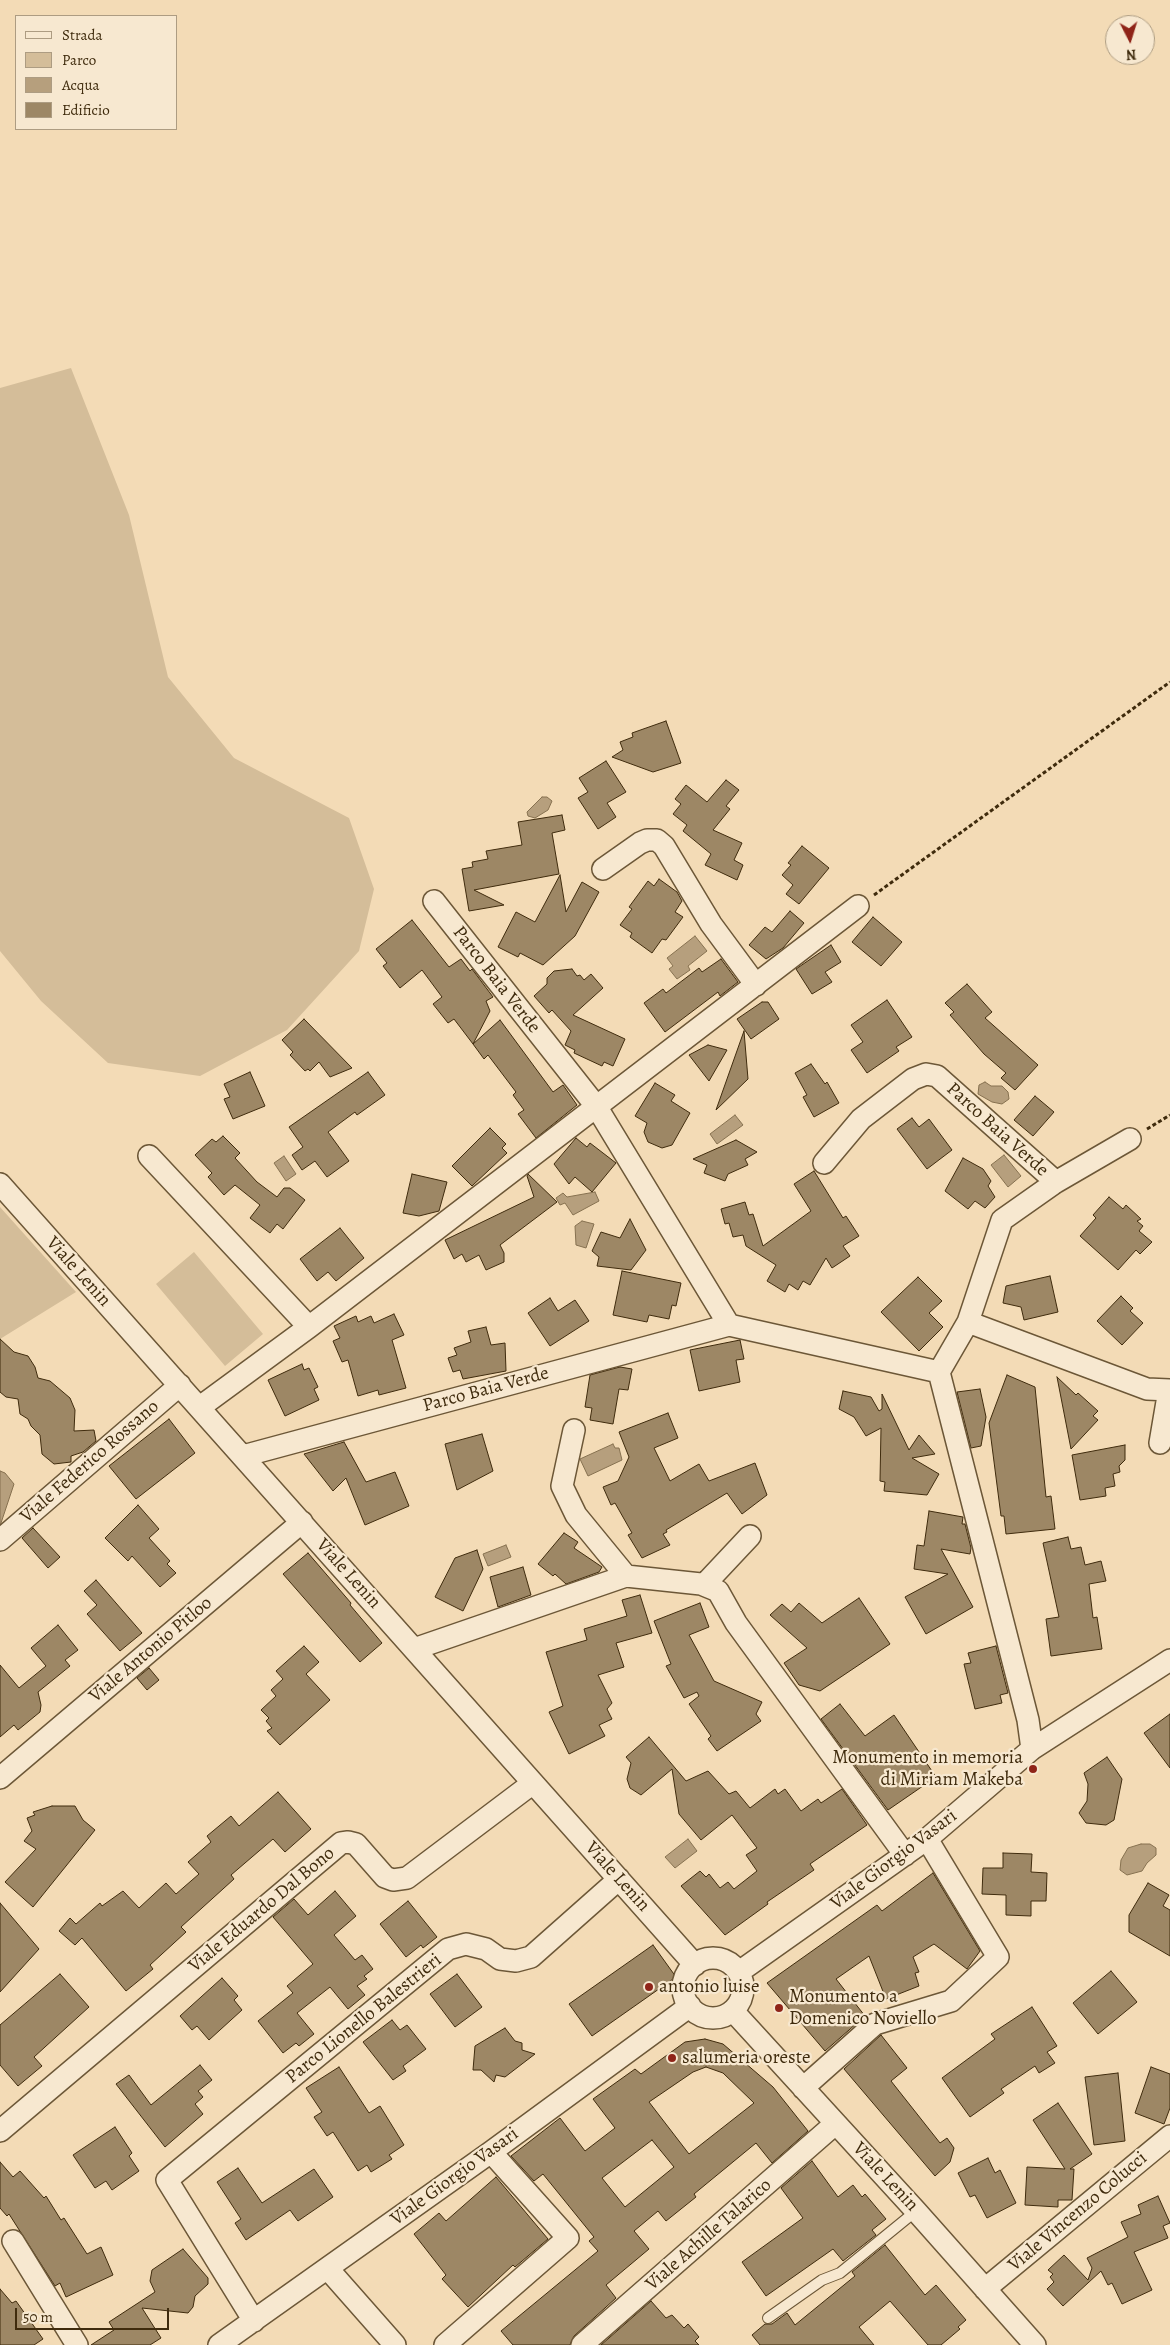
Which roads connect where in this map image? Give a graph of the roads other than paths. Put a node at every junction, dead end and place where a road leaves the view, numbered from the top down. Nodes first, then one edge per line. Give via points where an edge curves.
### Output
1 (603, 869) dead end
2 (434, 901) dead end
3 (858, 906) road end
4 (756, 985) junction
5 (596, 1106) junction
6 (1130, 1139) road end
7 (149, 1156) dead end
8 (824, 1163) dead end
9 (1056, 1182) junction
10 (0, 1184) edge
11 (968, 1322) junction
12 (729, 1325) junction
13 (309, 1326) junction
14 (939, 1372) junction
15 (180, 1385) junction
16 (1170, 1390) edge
17 (200, 1407) junction
18 (574, 1430) dead end
19 (1160, 1443) dead end
20 (242, 1456) junction
21 (302, 1522) junction
22 (750, 1536) dead end
23 (0, 1540) edge
24 (626, 1576) junction
25 (704, 1585) junction
26 (414, 1649) junction
27 (1170, 1660) edge
28 (1032, 1749) junction
29 (0, 1778) edge
30 (533, 1784) junction
31 (927, 1839) junction
32 (905, 1855) junction
33 (619, 1879) junction
34 (695, 1964) junction
35 (739, 1972) junction
36 (690, 2006) junction
37 (733, 2011) junction
38 (803, 2088) junction
39 (835, 2124) junction
40 (0, 2131) edge
41 (1170, 2136) edge
42 (491, 2152) junction
43 (916, 2211) junction
44 (13, 2241) dead end
45 (328, 2269) junction
46 (985, 2289) junction
47 (768, 2318) dead end
48 (254, 2321) junction
49 (77, 2345) edge
50 (219, 2345) edge
51 (395, 2345) edge
52 (446, 2345) edge
53 (582, 2345) edge
54 (1035, 2345) edge

1 - 4 street via 640,843 657,840 664,846 711,924
2 - 5 street, Parco Baia Verde
3 - 4 street
4 - 5 street
5 - 12 street, Parco Baia Verde
5 - 13 street
6 - 9 street, Parco Baia Verde
7 - 13 street
8 - 9 street, Parco Baia Verde via 861,1119 914,1079 926,1074 937,1076
9 - 11 street, Parco Baia Verde via 1002,1220
10 - 15 street, Viale Lenin
11 - 14 street, Parco Baia Verde
11 - 16 street via 1147,1388
12 - 14 street, Parco Baia Verde
12 - 20 street, Parco Baia Verde
13 - 17 street
14 - 28 street via 1028,1720
15 - 17 street, Viale Lenin
15 - 23 street, Viale Federico Rossano
16 - 19 street
17 - 20 street, Viale Lenin
18 - 24 street via 562,1486 576,1515
20 - 21 street, Viale Lenin
21 - 26 street, Viale Lenin
21 - 29 street, Viale Antonio Pitloo
22 - 25 street
24 - 25 street
24 - 26 street
25 - 32 street via 718,1591 736,1623
26 - 30 street, Viale Lenin
27 - 28 street, Viale Giorgio Vasari
28 - 31 street, Viale Giorgio Vasari
30 - 33 street, Viale Lenin
30 - 40 street, Viale Eduardo Dal Bono via 407,1878 393,1880 385,1877 356,1844 341,1843
31 - 32 street, Viale Giorgio Vasari
31 - 38 street via 998,1957 951,2001 875,2024
32 - 35 street, Viale Giorgio Vasari
33 - 34 street, Viale Lenin
33 - 48 street, Parco Lionello Balestrieri via 532,1957 516,1961 500,1959 486,1949 466,1944 448,1950 167,2180
34 - 35 street via 709,1958 720,1958
34 - 36 street via 683,1987
35 - 37 street via 743,1994
36 - 37 street via 698,2013 713,2018
36 - 42 street, Viale Giorgio Vasari
37 - 38 street, Viale Lenin
38 - 39 street, Viale Lenin
39 - 43 street, Viale Lenin
39 - 53 street, Viale Achille Talarico
41 - 46 street, Viale Vincenzo Colucci
42 - 45 street, Viale Giorgio Vasari
42 - 52 street via 568,2238
43 - 46 street, Viale Lenin
43 - 47 lane via 840,2272 822,2280
44 - 49 street
45 - 48 street, Viale Giorgio Vasari
45 - 51 street
46 - 54 street, Viale Lenin
48 - 50 street, Viale Giorgio Vasari

